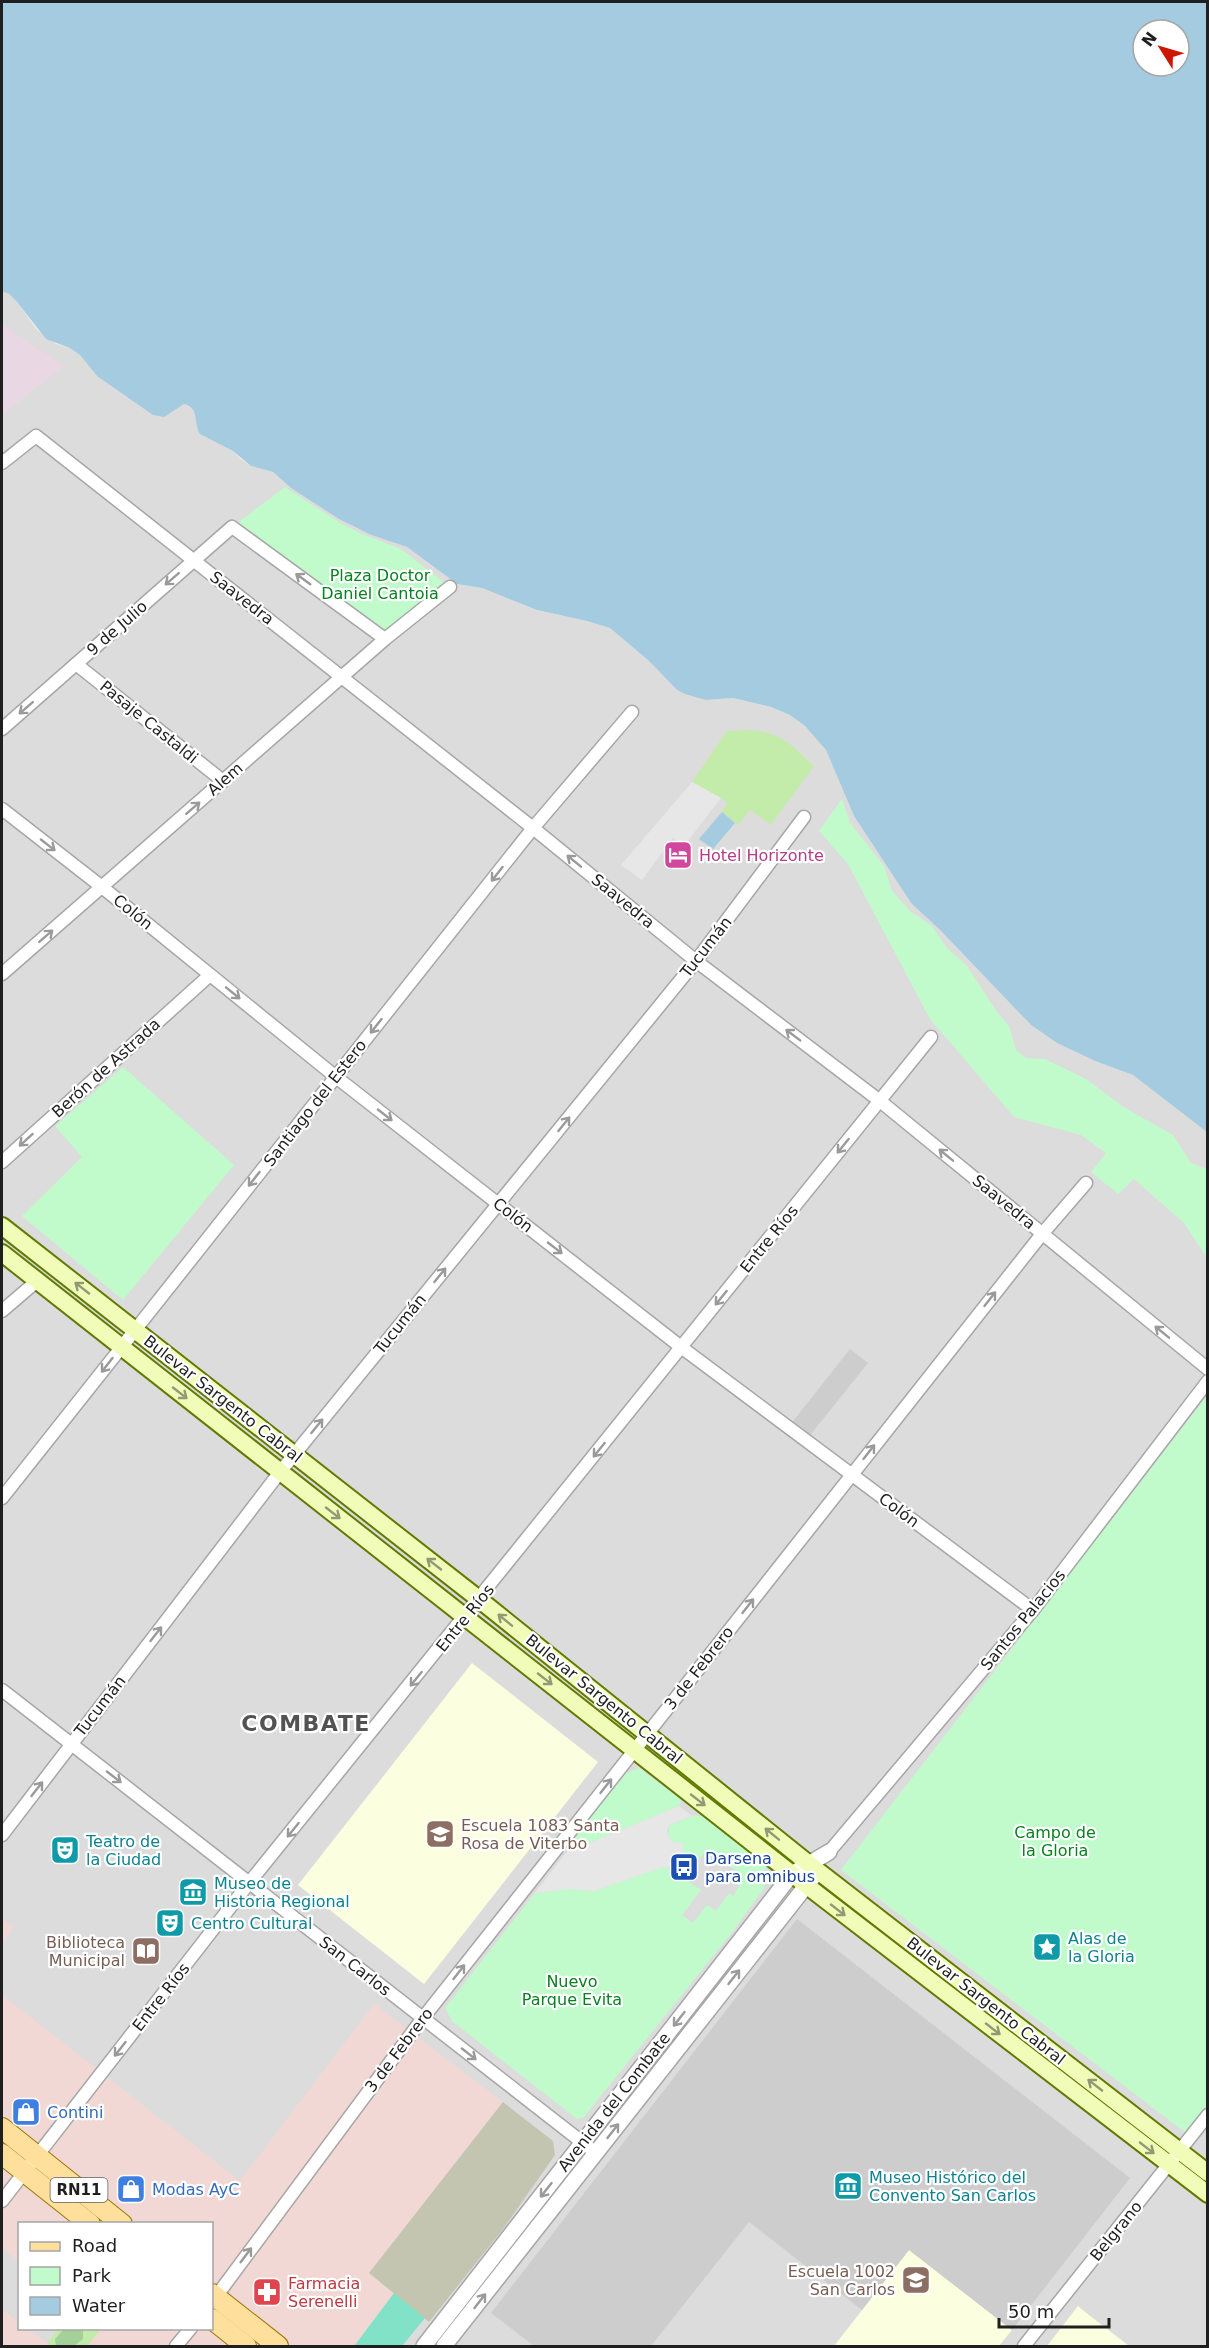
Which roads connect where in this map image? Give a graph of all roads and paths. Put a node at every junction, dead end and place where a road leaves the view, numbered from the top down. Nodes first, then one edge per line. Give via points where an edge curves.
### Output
1 (2, 463) edge
2 (194, 560) junction
3 (450, 587) dead end
4 (384, 639) junction
5 (76, 664) junction
6 (342, 677) junction
7 (632, 712) dead end
8 (2, 729) edge
9 (223, 781) junction
10 (2, 809) edge
11 (804, 818) dead end
12 (533, 828) junction
13 (102, 887) junction
14 (696, 961) junction
15 (2, 974) edge
16 (210, 975) junction
17 (931, 1037) dead end
18 (336, 1077) junction
19 (880, 1101) junction
20 (2, 1162) edge
21 (1086, 1183) dead end
22 (498, 1204) junction
23 (2, 1226) edge
24 (1042, 1234) junction
25 (2, 1253) edge
26 (37, 1281) junction
27 (2, 1311) edge
28 (135, 1330) junction
29 (121, 1347) junction
30 (681, 1347) junction
31 (1208, 1369) edge
32 (1208, 1381) edge
33 (294, 1455) junction
34 (280, 1472) junction
35 (852, 1475) junction
36 (2, 1498) edge
37 (480, 1600) junction
38 (1033, 1610) junction
39 (466, 1617) junction
40 (2, 1690) edge
41 (647, 1734) junction
42 (71, 1744) junction
43 (634, 1750) junction
44 (2, 1835) edge
45 (829, 1852) joint
46 (814, 1867) junction
47 (792, 1874) junction
48 (249, 1884) junction
49 (806, 1885) junction
50 (423, 2018) junction
51 (1208, 2115) edge
52 (2, 2128) edge
53 (583, 2143) junction
54 (1179, 2151) junction
55 (596, 2153) junction
56 (2, 2154) edge
57 (36, 2156) junction
58 (1169, 2165) junction
59 (24, 2172) junction
60 (1208, 2173) edge
61 (1208, 2194) edge
62 (2, 2201) edge
63 (89, 2222) edge
64 (121, 2222) edge
65 (213, 2297) edge
66 (213, 2320) edge
67 (189, 2330) edge
68 (176, 2346) edge
69 (246, 2346) edge
70 (278, 2346) edge
71 (424, 2346) edge
72 (444, 2346) edge
73 (1024, 2346) edge

1 - 2 street, Saavedra via 36,436
4 -> 2 street, 9 de Julio via 232,527
2 -> 5 street, 9 de Julio
2 - 6 street, Saavedra
3 - 4 street, Alem
4 - 6 street, Alem
5 -> 8 street, 9 de Julio
5 - 9 street, Pasaje Castaldi
6 - 9 street, Alem
6 - 12 street, Saavedra
7 - 12 street, Santiago del Estero
13 -> 9 street, Alem
10 -> 13 street, Colón
11 - 14 street, Tucumán
14 -> 12 street, Saavedra
12 -> 18 street, Santiago del Estero
15 -> 13 street, Alem
13 - 16 street, Colón
19 -> 14 street, Saavedra
22 -> 14 street, Tucumán
16 -> 18 street, Colón
16 -> 20 street, Berón de Astrada
17 - 19 street, Entre Ríos
18 -> 22 street, Colón
18 -> 28 street, Santiago del Estero
24 -> 19 street, Saavedra
19 -> 30 street, Entre Ríos
21 - 24 street, 3 de Febrero
22 -> 30 street, Colón
33 -> 22 street, Tucumán
28 -> 23 main road, Bulevar Sargento Cabral
31 -> 24 street, Saavedra
35 -> 24 street, 3 de Febrero
25 - 26 main road, Bulevar Sargento Cabral
26 - 27 street
26 - 29 main road, Bulevar Sargento Cabral
28 - 29 street, Santiago del Estero
28 - 33 main road, Bulevar Sargento Cabral
29 -> 34 main road, Bulevar Sargento Cabral
29 -> 36 street, Santiago del Estero
30 - 35 street, Colón
30 -> 37 street, Entre Ríos
32 - 38 street, Santos Palacios
33 - 34 street, Tucumán
37 -> 33 main road, Bulevar Sargento Cabral
34 -> 39 main road, Bulevar Sargento Cabral
42 -> 34 street, Tucumán
35 - 38 street, Colón
41 -> 35 street, 3 de Febrero
37 - 39 street, Entre Ríos
41 -> 37 main road, Bulevar Sargento Cabral
38 - 45 street, Santos Palacios
39 -> 43 main road, Bulevar Sargento Cabral
39 -> 48 street, Entre Ríos
40 - 42 street, San Carlos
41 - 43 street, 3 de Febrero
46 -> 41 main road, Bulevar Sargento Cabral
44 -> 42 street, Tucumán
42 -> 48 street, San Carlos
43 -> 47 main road, Bulevar Sargento Cabral
50 -> 43 street, 3 de Febrero
45 - 46 street, Santos Palacios
46 - 47 street, Avenida del Combate
46 - 49 street, Avenida del Combate
54 -> 46 main road, Bulevar Sargento Cabral
47 - 49 main road, Bulevar Sargento Cabral
47 -> 53 street, Avenida del Combate
48 - 50 street, San Carlos
48 -> 57 street, Entre Ríos
55 -> 49 street, Avenida del Combate
49 -> 58 main road, Bulevar Sargento Cabral
50 -> 53 street, San Carlos
65 -> 50 street, 3 de Febrero
51 - 54 street, Belgrano
52 - 57 main road, RN11
53 - 55 street, San Carlos
53 -> 71 street, Avenida del Combate
54 - 58 street, Belgrano
54 - 60 main road, Bulevar Sargento Cabral
72 -> 55 street, Avenida del Combate
56 - 59 main road, RN11
57 - 59 street, Entre Ríos
57 - 64 main road, RN11
58 - 61 main road, Bulevar Sargento Cabral
58 - 73 street, Belgrano
59 - 62 street, Entre Ríos
59 - 63 main road, RN11
65 - 70 main road
66 - 69 main road
67 - 68 street

